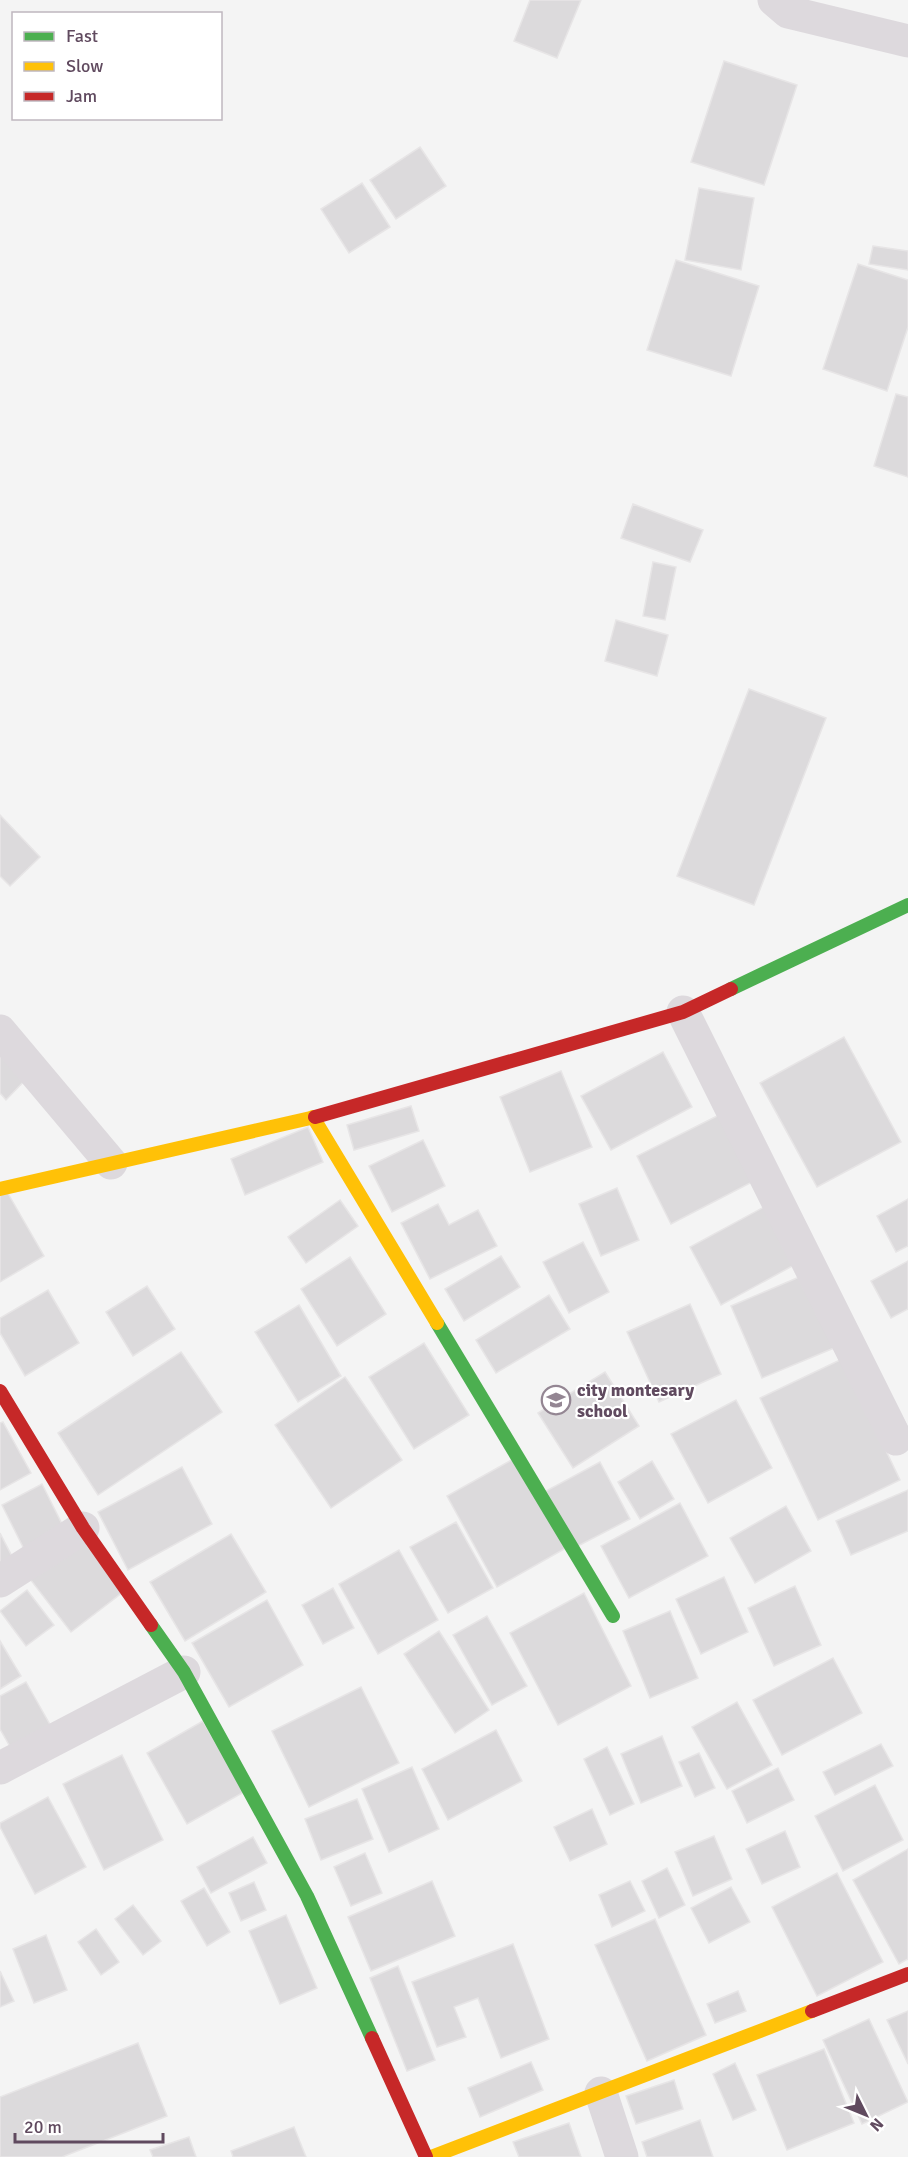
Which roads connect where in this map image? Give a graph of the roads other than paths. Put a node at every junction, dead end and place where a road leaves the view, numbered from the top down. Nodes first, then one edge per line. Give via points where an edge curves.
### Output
1 (774, 0) edge
2 (908, 41) edge
3 (908, 905) edge
4 (683, 1012) junction
5 (0, 1031) edge
6 (313, 1117) junction
7 (111, 1163) junction
8 (0, 1189) edge
9 (0, 1391) edge
10 (896, 1439) dead end
11 (83, 1528) junction
12 (0, 1581) edge
13 (613, 1616) dead end
14 (184, 1672) junction
15 (0, 1768) edge
16 (908, 1974) edge
17 (601, 2093) junction
18 (426, 2157) edge
19 (431, 2157) edge
20 (622, 2157) edge

1 - 2 street via 788,12
3 - 4 street
4 - 6 street
4 - 10 street
5 - 7 street
6 - 7 street
6 - 13 street
7 - 8 street
9 - 11 street
11 - 12 street
11 - 14 street
14 - 15 street
14 - 18 street via 307,1896
16 - 17 street
17 - 19 street
17 - 20 street

